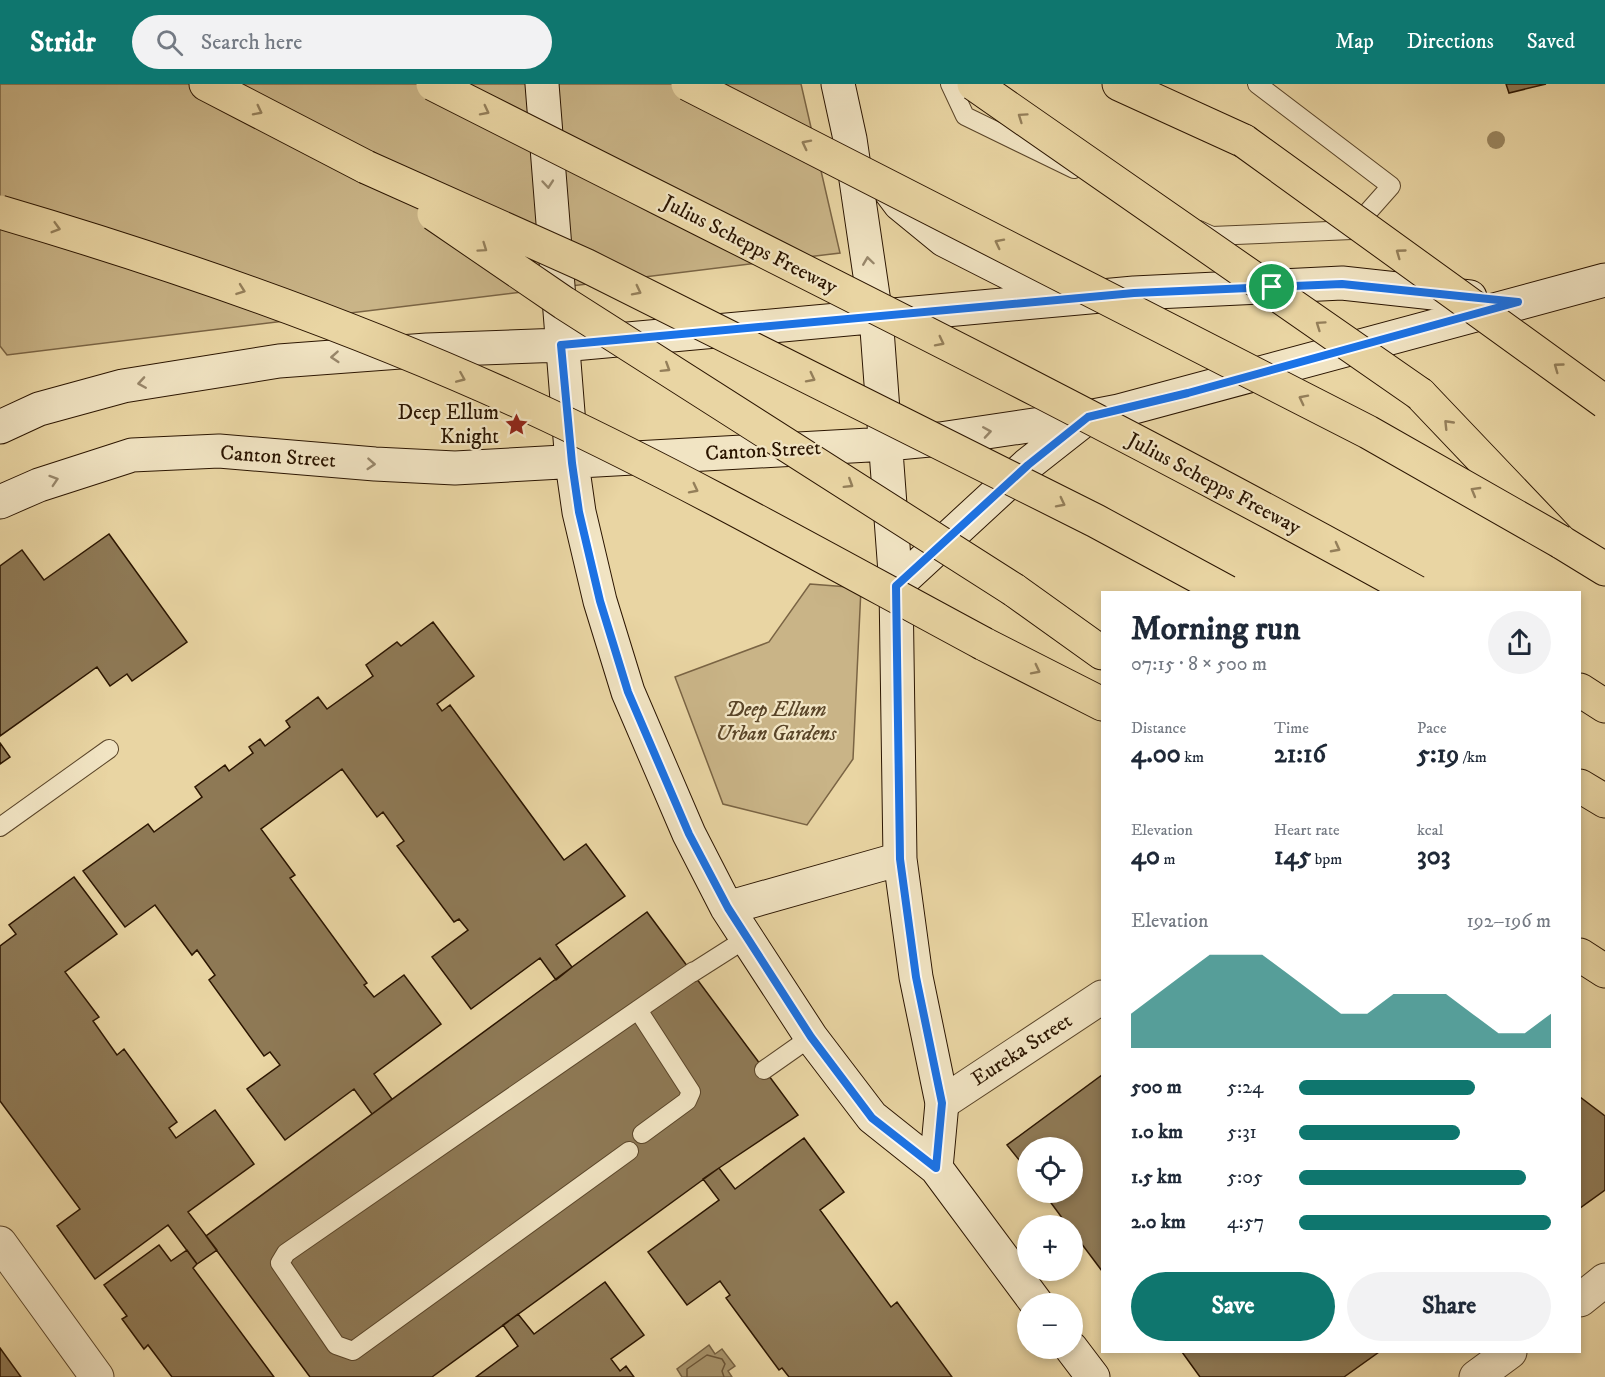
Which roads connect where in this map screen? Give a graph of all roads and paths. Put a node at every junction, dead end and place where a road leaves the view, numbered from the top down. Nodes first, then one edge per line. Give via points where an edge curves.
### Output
1 (206, 84) edge
2 (433, 84) edge
3 (542, 84) edge
4 (688, 84) edge
5 (838, 84) edge
6 (950, 84) edge
7 (974, 84) edge
8 (1119, 84) edge
9 (1173, 84) edge
10 (1257, 84) edge
11 (850, 139) junction
12 (1244, 141) junction
13 (366, 167) junction
14 (0, 212) edge
15 (1605, 280) edge
16 (1134, 293) junction
17 (1518, 302) junction
18 (876, 316) junction
19 (561, 345) junction
20 (1605, 402) edge
21 (1088, 417) junction
22 (0, 427) edge
23 (887, 444) junction
24 (572, 463) junction
25 (0, 502) edge
26 (1561, 542) junction
27 (1605, 569) edge
28 (896, 586) junction
29 (1225, 591) edge
30 (1414, 591) edge
31 (1101, 652) edge
32 (1581, 691) edge
33 (1101, 703) edge
34 (1605, 706) edge
35 (109, 749) dead end
36 (1581, 787) edge
37 (1605, 801) edge
38 (0, 827) edge
39 (900, 859) junction
40 (728, 908) junction
41 (747, 938) junction
42 (1581, 956) edge
43 (1605, 971) edge
44 (1101, 998) edge
45 (638, 1010) junction
46 (811, 1037) junction
47 (764, 1070) dead end
48 (942, 1103) junction
49 (642, 1134) dead end
50 (629, 1151) dead end
51 (936, 1168) junction
52 (0, 1243) edge
53 (1605, 1280) edge
54 (1029, 1293) edge
55 (1581, 1298) edge
56 (1509, 1353) edge
57 (1079, 1359) edge
58 (97, 1377) edge
59 (1093, 1377) edge
60 (1476, 1377) edge

1 -> 13 highway
2 -> 30 highway, Julius Schepps Freeway, bridge via 1040,393
3 -> 19 main road
26 -> 4 highway, bridge via 1368,432
5 - 11 main road
6 - 10 lane via 965,116 1212,236 1352,230 1391,186
26 -> 7 highway, bridge via 1420,394
8 - 12 highway
9 - 12 highway
11 - 16 main road via 900,204 944,240 1011,274
18 -> 11 main road
20 -> 12 highway, bridge
13 -> 29 highway, bridge via 595,270 1096,521
13 -> 31 highway, bridge via 564,303 1014,590
14 -> 33 highway, bridge via 118,246 342,327 547,415
15 - 17 main road, Canton Street
16 - 17 main road, Canton Street via 1342,284
16 - 18 main road, Canton Street
17 - 21 main road, Canton Street
18 - 19 main road, Canton Street
18 - 23 main road
19 -> 22 main road, Canton Street via 279,361 123,386 39,409
19 - 24 main road
23 -> 21 main road, Canton Street
21 - 28 main road via 1028,465
23 - 24 main road, Canton Street
23 - 28 main road
25 -> 24 main road, Canton Street via 132,455 219,451 455,468
24 - 40 main road via 600,601 628,692 689,834
26 - 27 highway
28 - 39 main road
32 - 34 highway
35 - 38 lane
36 - 37 highway
39 - 40 main road
39 - 48 main road via 916,977
40 - 41 main road
41 - 45 lane
41 - 46 main road
42 - 43 highway
44 - 48 main road, Eureka Street
45 - 49 lane via 691,1092 687,1101
45 - 50 lane via 286,1253 280,1263 336,1345 353,1351
46 - 47 lane
46 - 51 main road via 872,1118
48 - 51 main road
51 - 54 main road
52 - 58 main road
53 - 55 main road
56 - 60 main road
57 - 59 main road

